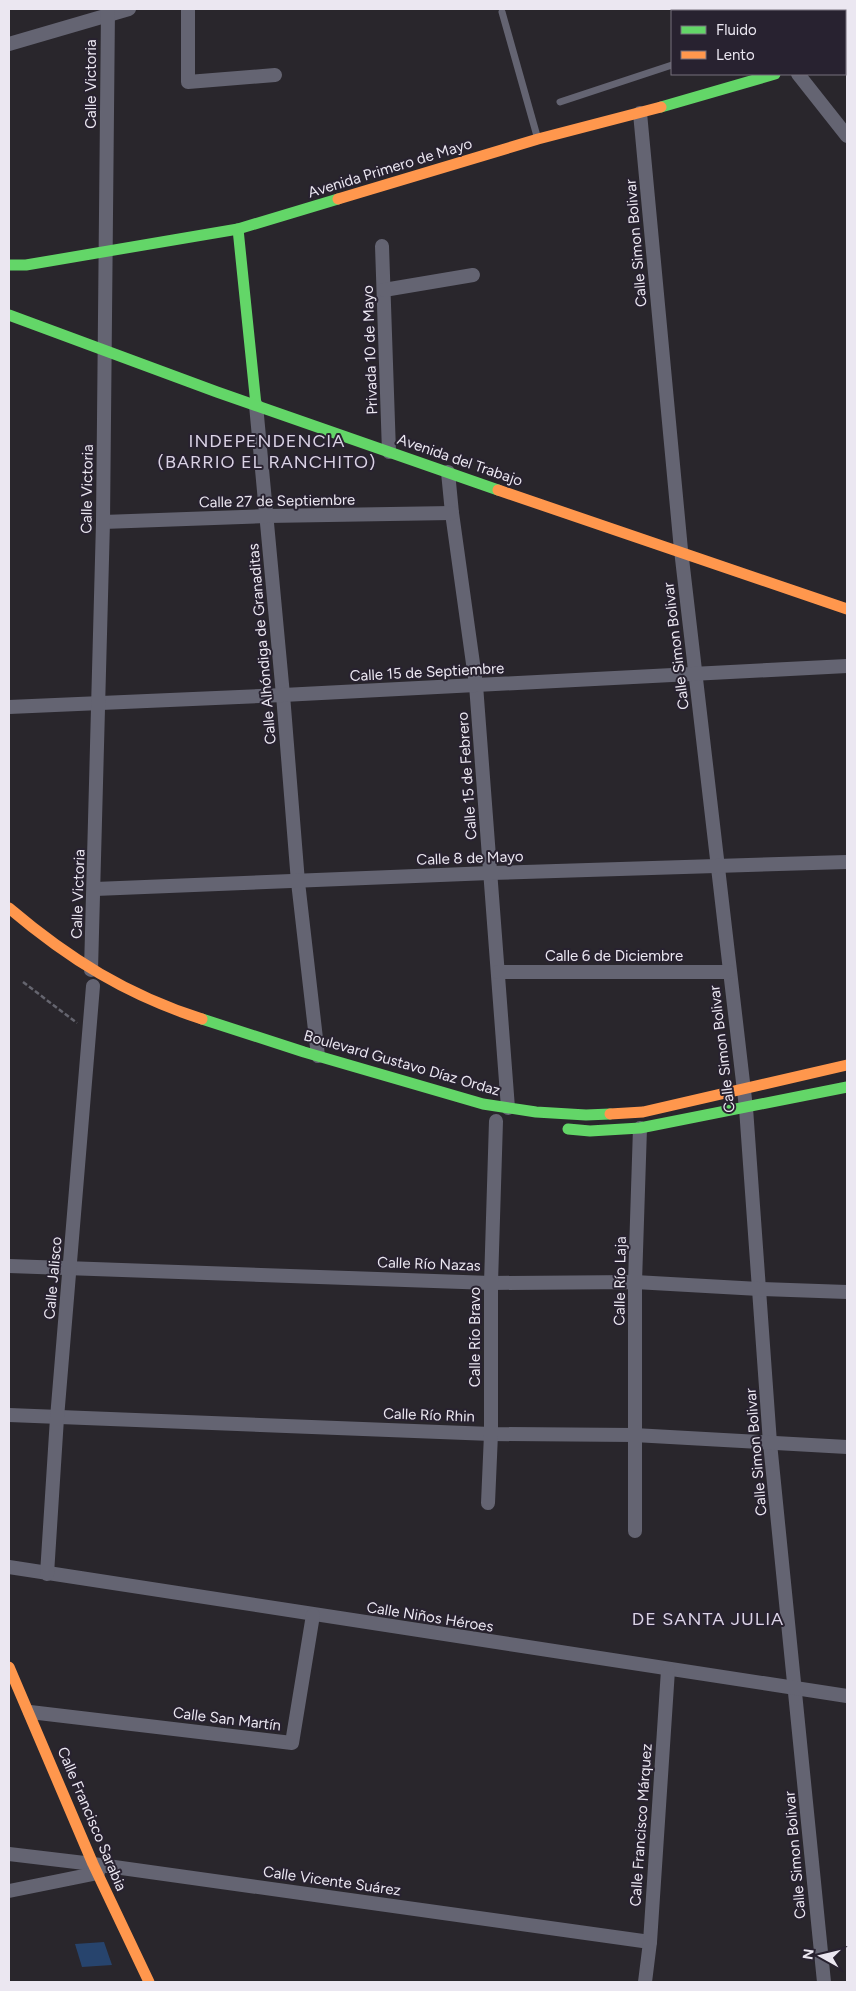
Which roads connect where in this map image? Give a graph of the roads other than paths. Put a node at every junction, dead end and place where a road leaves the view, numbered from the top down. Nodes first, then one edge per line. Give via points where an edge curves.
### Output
1 (129, 9) edge
2 (188, 9) edge
3 (107, 12) edge
4 (502, 12) dead end
5 (9, 44) edge
6 (671, 65) edge
7 (275, 75) dead end
8 (771, 75) edge
9 (799, 75) edge
10 (560, 102) dead end
11 (640, 112) junction
12 (847, 136) edge
13 (538, 139) junction
14 (238, 229) junction
15 (382, 246) dead end
16 (106, 252) junction
17 (9, 265) edge
18 (473, 275) dead end
19 (384, 290) junction
20 (9, 315) edge
21 (105, 352) junction
22 (256, 405) junction
23 (389, 452) junction
24 (448, 472) junction
25 (452, 513) junction
26 (267, 516) junction
27 (103, 522) junction
28 (681, 550) junction
29 (847, 609) edge
30 (847, 666) edge
31 (695, 674) junction
32 (476, 685) junction
33 (283, 695) junction
34 (98, 704) junction
35 (9, 707) edge
36 (847, 862) edge
37 (718, 866) junction
38 (490, 874) junction
39 (298, 882) junction
40 (95, 890) junction
41 (9, 908) edge
42 (498, 972) junction
43 (729, 972) junction
44 (93, 982) junction
45 (318, 1056) junction
46 (847, 1065) edge
47 (847, 1087) edge
48 (743, 1089) junction
49 (508, 1108) junction
50 (746, 1108) junction
51 (496, 1121) dead end
52 (640, 1128) junction
53 (556, 1129) dead end
54 (9, 1266) edge
55 (70, 1269) junction
56 (635, 1282) junction
57 (491, 1283) junction
58 (759, 1289) junction
59 (847, 1292) edge
60 (9, 1415) edge
61 (57, 1418) junction
62 (491, 1434) junction
63 (634, 1435) junction
64 (770, 1443) junction
65 (847, 1447) edge
66 (488, 1503) dead end
67 (634, 1531) dead end
68 (9, 1567) edge
69 (47, 1574) junction
70 (313, 1615) junction
71 (9, 1667) edge
72 (668, 1670) junction
73 (796, 1689) junction
74 (847, 1696) edge
75 (30, 1712) junction
76 (9, 1854) edge
77 (96, 1868) junction
78 (9, 1890) edge
79 (650, 1942) junction
80 (150, 1982) edge
81 (645, 1982) edge
82 (824, 1982) edge

1 - 3 street
2 - 7 street via 188,82
3 - 5 street
3 - 16 street, Calle Victoria
4 - 13 lane
6 - 10 lane
8 - 11 street, Avenida Primero de Mayo
9 - 12 street
11 - 13 street, Avenida Primero de Mayo
11 - 28 street, Calle Simon Bolivar
13 - 14 street, Avenida Primero de Mayo
14 - 16 street, Avenida Primero de Mayo
14 - 22 street, Calle Alhóndiga de Granaditas
15 - 19 street, Privada 10 de Mayo
16 - 17 street, Avenida Primero de Mayo
16 - 21 street, Calle Victoria
18 - 19 street
19 - 23 street, Privada 10 de Mayo
20 - 21 street, Avenida del Trabajo
21 - 22 street, Avenida del Trabajo
21 - 27 street, Calle Victoria
22 - 23 street, Avenida del Trabajo
22 - 26 street, Calle Alhóndiga de Granaditas
23 - 24 street, Avenida del Trabajo
24 - 25 street, Calle 15 de Febrero
24 - 28 street, Avenida del Trabajo
25 - 26 street, Calle 27 de Septiembre
25 - 32 street, Calle 15 de Febrero
26 - 27 street, Calle 27 de Septiembre
26 - 33 street, Calle Alhóndiga de Granaditas
27 - 34 street, Calle Victoria
28 - 29 street, Avenida del Trabajo
28 - 31 street, Calle Simon Bolivar
30 - 31 street, Calle 15 de Septiembre
31 - 32 street, Calle 15 de Septiembre
31 - 37 street, Calle Simon Bolivar
32 - 33 street, Calle 15 de Septiembre
32 - 38 street, Calle 15 de Febrero
33 - 34 street, Calle 15 de Septiembre
33 - 39 street, Calle Alhóndiga de Granaditas
34 - 35 street, Calle 15 de Septiembre
34 - 40 street, Calle Victoria
36 - 37 street, Calle 8 de Mayo
37 - 38 street, Calle 8 de Mayo
37 - 43 street, Calle Simon Bolivar
38 - 39 street, Calle 8 de Mayo
38 - 42 street, Calle 15 de Febrero
39 - 40 street, Calle 8 de Mayo
39 - 45 street, Calle Alhóndiga de Granaditas
40 - 44 street, Calle Victoria
41 - 44 street, Boulevard Gustavo Díaz Ordaz
42 - 43 street, Calle 6 de Diciembre
42 - 49 street, Calle 15 de Febrero
43 - 48 street, Calle Simon Bolivar
44 - 45 street, Boulevard Gustavo Díaz Ordaz
44 - 55 street, Calle Jalisco
45 - 49 street, Boulevard Gustavo Díaz Ordaz via 483,1104
46 - 48 street, Boulevard Gustavo Díaz Ordaz
47 - 50 street
48 - 49 street, Boulevard Gustavo Díaz Ordaz via 643,1112 586,1115
48 - 50 street, Calle Simon Bolivar
50 - 52 street
50 - 58 street, Calle Simon Bolivar
51 - 57 street, Calle Río Bravo
52 - 53 street
52 - 56 street, Calle Río Laja
54 - 55 street, Calle Río Nazas
55 - 57 street, Calle Río Nazas
55 - 61 street, Calle Jalisco
56 - 57 street, Calle Río Nazas
56 - 58 street, Calle Río Nazas
56 - 63 street, Calle Río Laja
57 - 62 street, Calle Río Bravo
58 - 59 street, Calle Río Nazas
58 - 64 street, Calle Simon Bolivar
60 - 61 street, Calle Río Rhin
61 - 62 street, Calle Río Rhin
61 - 69 street, Calle Jalisco
62 - 63 street, Calle Río Rhin
62 - 66 street, Calle Río Bravo
63 - 64 street, Calle Río Rhin
63 - 67 street, Calle Río Laja
64 - 65 street, Calle Río Rhin
64 - 73 street, Calle Simon Bolivar
68 - 69 street, Calle Niños Héroes
69 - 70 street, Calle Niños Héroes
70 - 72 street, Calle Niños Héroes
70 - 75 street, Calle San Martín via 292,1744
71 - 75 street, Calle Francisco Sarabia
72 - 73 street, Calle Niños Héroes
72 - 79 street, Calle Francisco Márquez
73 - 74 street, Calle Niños Héroes
73 - 82 street, Calle Simon Bolivar
75 - 77 street, Calle Francisco Sarabia
76 - 77 street, Calle Vicente Suárez
77 - 78 street
77 - 79 street, Calle Vicente Suárez
77 - 80 street, Calle Francisco Sarabia
79 - 81 street, Calle Francisco Márquez

